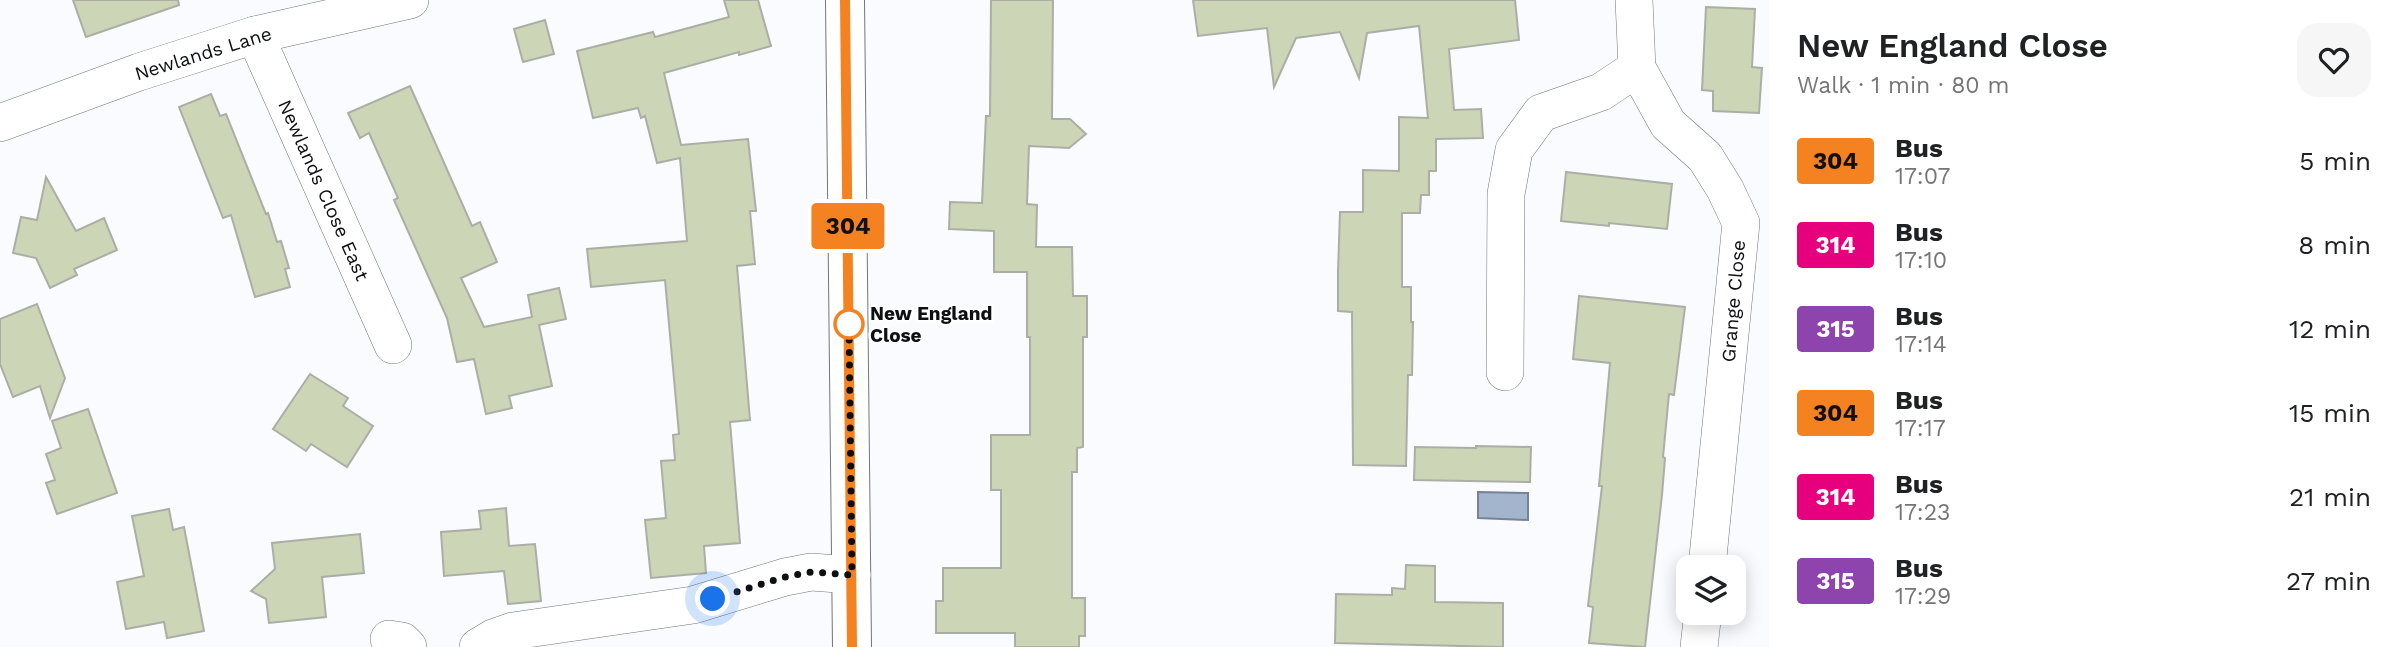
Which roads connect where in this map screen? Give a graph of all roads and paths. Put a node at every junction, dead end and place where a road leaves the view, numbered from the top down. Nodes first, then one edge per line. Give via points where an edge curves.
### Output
1 (410, 0) edge
2 (845, 0) edge
3 (1634, 0) edge
4 (254, 34) junction
5 (1637, 68) junction
6 (0, 123) edge
7 (393, 345) dead end
8 (1505, 372) dead end
9 (1708, 555) edge
10 (852, 575) junction
11 (1702, 625) edge
12 (478, 647) edge
13 (852, 647) edge
14 (1699, 647) edge

1 - 4 street, Newlands Lane
2 - 10 main road
3 - 5 street, Grange Close
4 - 6 street, Newlands Lane
4 - 7 street, Newlands Close East
5 - 8 street via 1601,92 1541,113 1514,150 1506,194
5 - 9 street, Grange Close via 1668,124 1705,157 1726,188 1741,222
10 - 12 street via 811,572 785,577 693,605 513,631
10 - 13 main road
11 - 14 street

